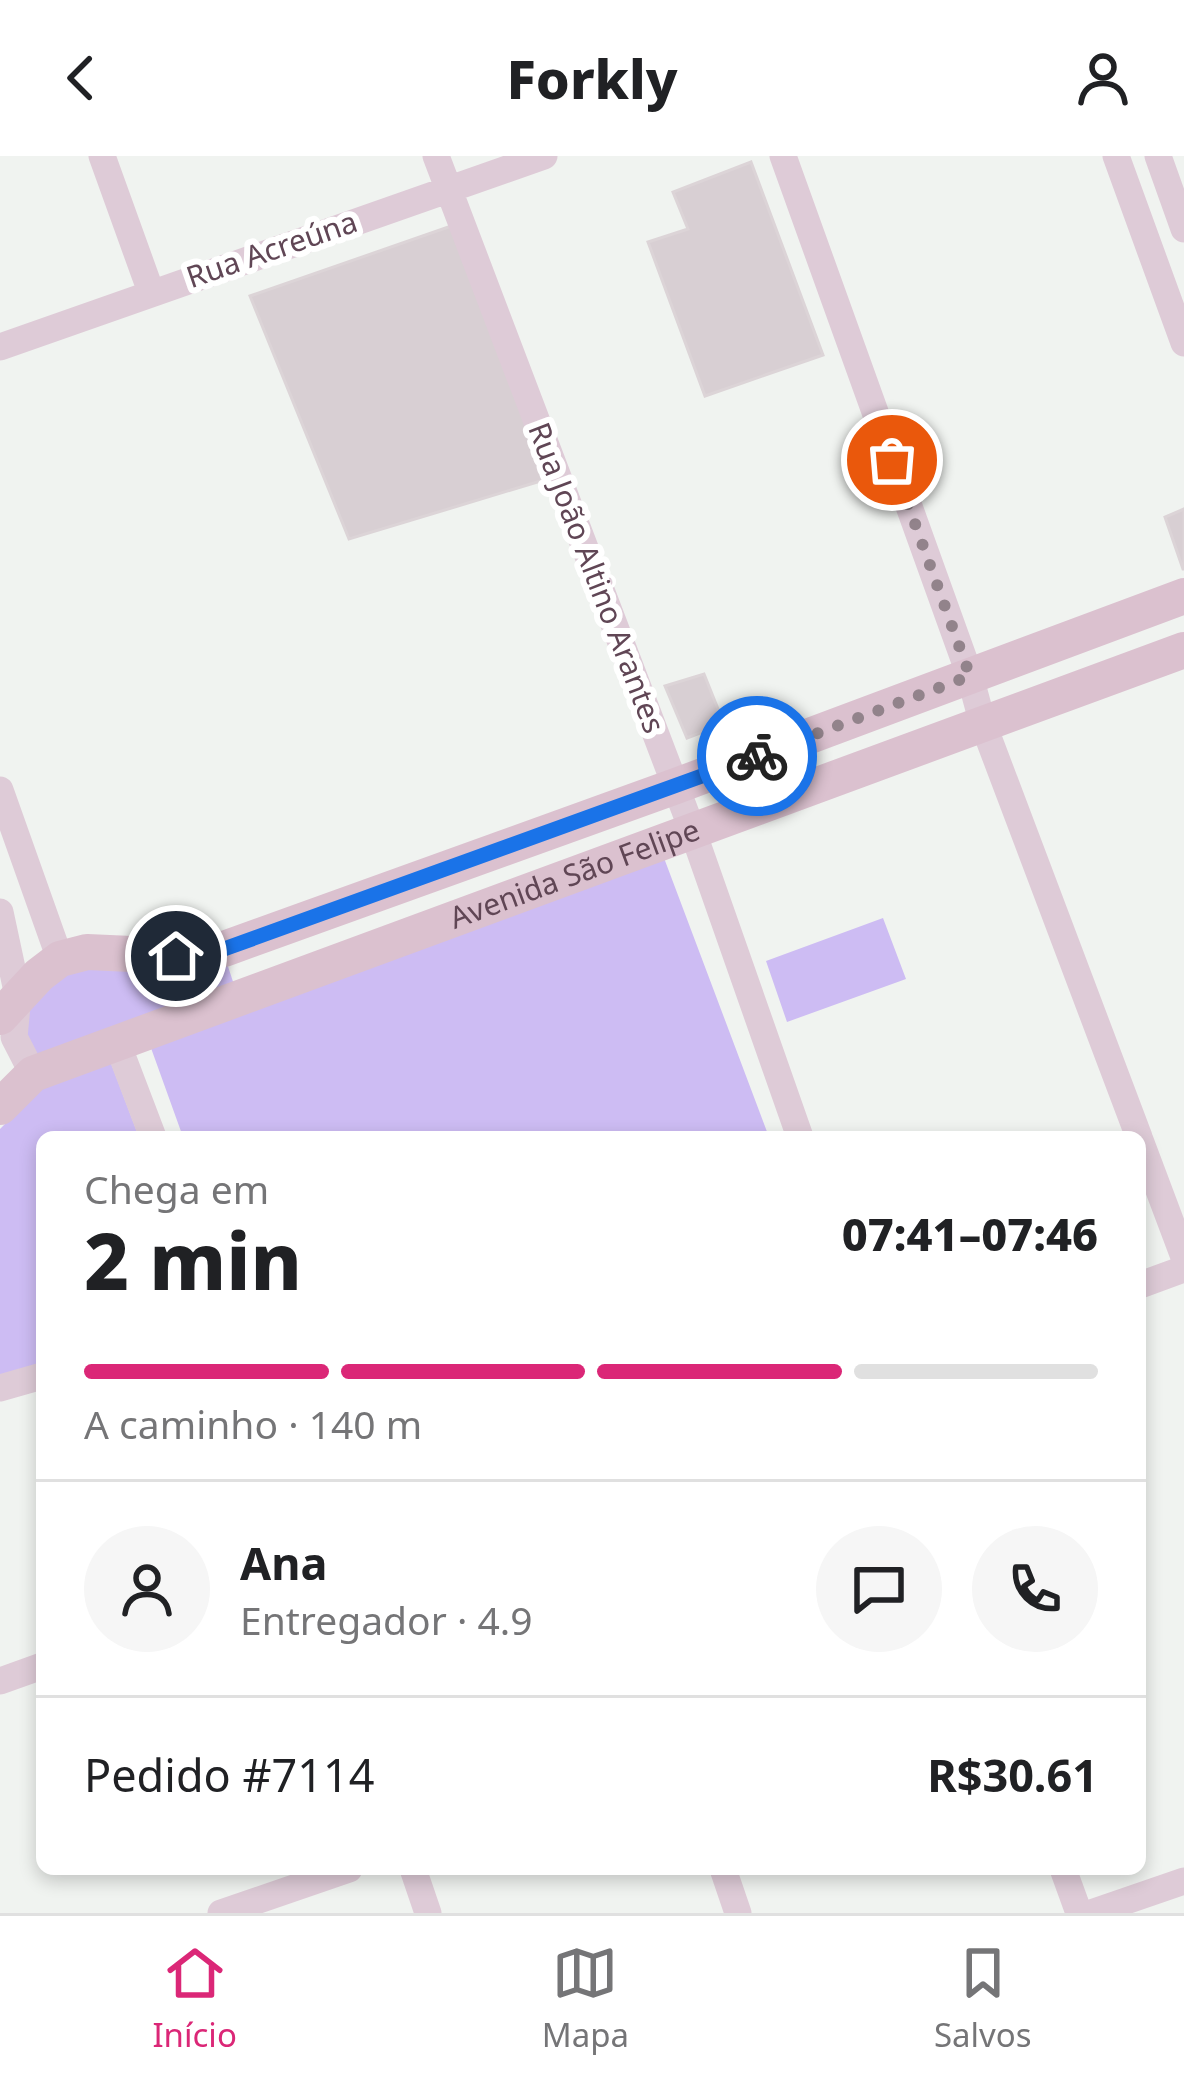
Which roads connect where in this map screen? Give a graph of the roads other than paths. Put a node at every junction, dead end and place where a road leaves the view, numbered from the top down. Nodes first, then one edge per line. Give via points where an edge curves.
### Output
1 (102, 156) edge
2 (436, 156) edge
3 (544, 156) edge
4 (783, 156) edge
5 (1116, 156) edge
6 (1158, 156) edge
7 (448, 189) junction
8 (1184, 229) edge
9 (151, 292) junction
10 (1184, 344) edge
11 (0, 347) edge
12 (1184, 596) edge
13 (1184, 650) edge
14 (970, 676) junction
15 (982, 722) junction
16 (676, 786) junction
17 (0, 790) edge
18 (693, 832) junction
19 (0, 912) edge
20 (224, 949) junction
21 (60, 959) junction
22 (239, 995) junction
23 (9, 1006) edge
24 (118, 1045) junction
25 (33, 1074) junction
26 (0, 1107) edge
27 (151, 1131) edge
28 (798, 1131) edge
29 (1136, 1131) edge
30 (1146, 1157) edge
31 (1184, 1257) edge
32 (1184, 1269) edge
33 (1146, 1283) edge
34 (36, 1378) edge
35 (0, 1388) edge
36 (36, 1668) edge
37 (0, 1681) edge
38 (332, 1875) edge
39 (415, 1875) edge
40 (725, 1875) edge
41 (1065, 1875) edge
42 (1184, 1880) edge
43 (221, 1913) edge
44 (428, 1913) edge
45 (738, 1913) edge
46 (1079, 1913) edge
47 (1091, 1913) edge

1 - 9 street
2 - 7 street, Rua João Altino Arantes
3 - 7 street, Rua Acreúna
4 - 14 street
5 - 10 street
6 - 8 street
7 - 9 street, Rua Acreúna
7 - 16 street, Rua João Altino Arantes
9 - 11 street, Rua Acreúna
12 - 14 street, Avenida São Felipe
13 - 15 street, Avenida São Felipe
14 - 15 street
14 - 16 street, Avenida São Felipe
15 - 18 street, Avenida São Felipe
15 - 29 street
16 - 18 street, Rua João Altino Arantes
16 - 20 street, Avenida São Felipe
17 - 21 street
18 - 22 street, Avenida São Felipe
18 - 28 street, Rua João Altino Arantes
19 - 23 street
20 - 21 street, Avenida São Felipe
20 - 22 street
21 - 23 street
22 - 24 street, Avenida São Felipe
23 - 25 street
24 - 25 street, Avenida São Felipe
24 - 27 street
25 - 26 street, Avenida São Felipe
30 - 31 street
32 - 33 street
34 - 35 street
36 - 37 street
38 - 43 street
39 - 44 street
40 - 45 street
41 - 46 street
42 - 47 street

